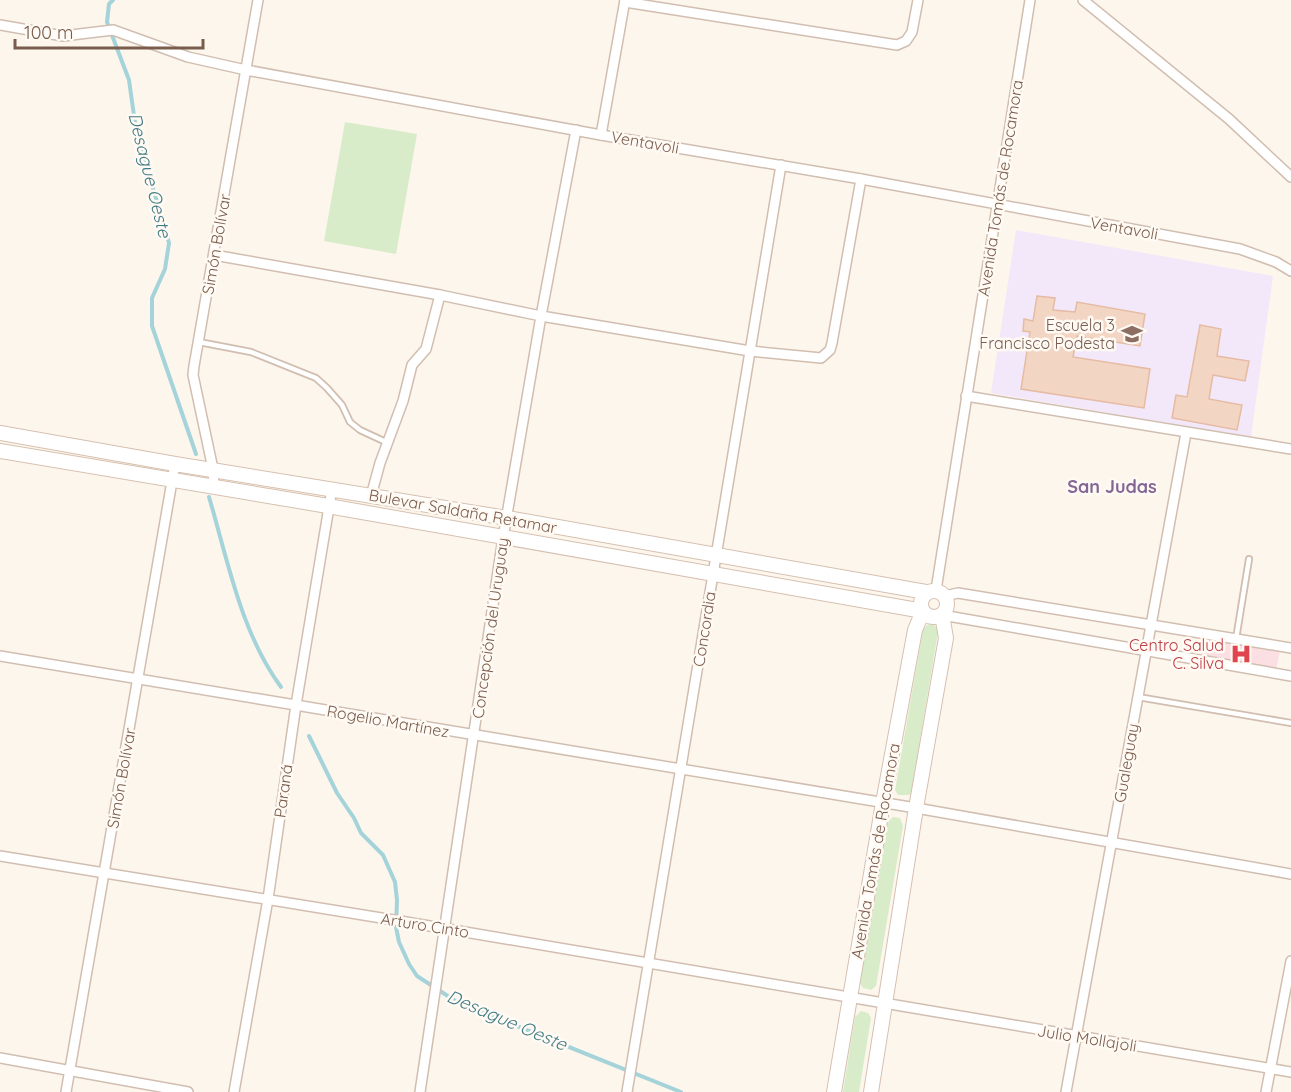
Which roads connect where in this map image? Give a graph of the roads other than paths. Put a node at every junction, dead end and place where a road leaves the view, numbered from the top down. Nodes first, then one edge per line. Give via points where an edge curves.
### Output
1 (258, 0) edge
2 (918, 0) edge
3 (1030, 0) edge
4 (1083, 0) edge
5 (625, 1) edge
6 (0, 25) edge
7 (246, 70) junction
8 (576, 130) junction
9 (602, 135) junction
10 (781, 165) junction
11 (1291, 177) edge
12 (861, 179) junction
13 (997, 205) junction
14 (214, 255) junction
15 (1291, 271) edge
16 (440, 295) junction
17 (541, 316) junction
18 (198, 342) junction
19 (750, 351) junction
20 (966, 396) junction
21 (0, 433) edge
22 (1186, 433) junction
23 (388, 443) junction
24 (1291, 449) edge
25 (0, 451) edge
26 (175, 464) junction
27 (213, 469) junction
28 (173, 482) junction
29 (214, 488) junction
30 (332, 489) junction
31 (371, 495) junction
32 (328, 506) junction
33 (507, 518) junction
34 (503, 538) junction
35 (716, 555) junction
36 (1249, 559) dead end
37 (712, 575) junction
38 (936, 593) junction
39 (923, 611) junction
40 (942, 615) junction
41 (1151, 625) junction
42 (1236, 639) junction
43 (1291, 648) edge
44 (1147, 650) junction
45 (0, 656) edge
46 (1291, 676) edge
47 (138, 677) junction
48 (1138, 696) junction
49 (296, 705) junction
50 (1291, 723) edge
51 (474, 735) junction
52 (682, 770) junction
53 (883, 803) junction
54 (916, 808) junction
55 (1112, 844) junction
56 (0, 856) edge
57 (105, 873) junction
58 (1291, 874) edge
59 (268, 899) junction
60 (445, 928) junction
61 (1291, 961) edge
62 (649, 963) junction
63 (850, 997) junction
64 (884, 1003) junction
65 (1076, 1036) junction
66 (0, 1058) edge
67 (1270, 1068) junction
68 (70, 1071) junction
69 (1291, 1072) edge
70 (66, 1092) edge
71 (188, 1092) edge
72 (234, 1092) edge
73 (420, 1092) edge
74 (627, 1092) edge
75 (834, 1092) edge
76 (871, 1092) edge
77 (1066, 1092) edge
78 (1266, 1092) edge

1 - 7 street, Simón Bolívar
2 - 5 street via 912,32 897,45
3 - 13 street, Avenida Tomás de Rocamora
4 - 11 street via 1229,119
5 - 9 street
6 - 7 street, Ventavoli via 63,36 108,30 188,57
7 - 8 street, Ventavoli
7 - 14 street, Simón Bolívar
8 - 9 street, Ventavoli
8 - 17 street, Concepción del Uruguay
9 - 10 street, Ventavoli
10 - 12 street, Ventavoli
10 - 19 street, Concordia
12 - 13 street, Ventavoli
12 - 19 street via 830,350 821,357
13 - 15 street, Ventavoli via 1240,249
13 - 20 street, Avenida Tomás de Rocamora
14 - 16 street
14 - 18 street, Simón Bolívar
16 - 17 street
16 - 23 street via 426,349 412,365
17 - 19 street
17 - 33 street, Concepción del Uruguay
18 - 23 lane via 251,352 316,378 342,405 351,422
18 - 27 street, Simón Bolívar via 193,375
19 - 35 street, Concordia
20 - 22 street
20 - 38 street, Avenida Tomás de Rocamora
21 - 26 street, Bulevar Saldaña Retamar
22 - 24 street
22 - 41 street, Gualeguay
23 - 31 street
25 - 28 street, Bulevar Saldaña Retamar
26 - 27 street, Bulevar Saldaña Retamar
26 - 28 street, Simón Bolívar
27 - 29 street, Simón Bolívar
27 - 30 street, Bulevar Saldaña Retamar
28 - 29 street, Bulevar Saldaña Retamar
28 - 47 street, Simón Bolívar
29 - 32 street, Bulevar Saldaña Retamar
30 - 31 street, Bulevar Saldaña Retamar
30 - 32 street, Paraná
31 - 33 street, Bulevar Saldaña Retamar
32 - 34 street, Bulevar Saldaña Retamar
32 - 49 street, Paraná
33 - 34 street, Concepción del Uruguay
33 - 35 street, Bulevar Saldaña Retamar
34 - 37 street, Bulevar Saldaña Retamar
34 - 51 street, Concepción del Uruguay
35 - 37 street, Concordia
35 - 38 street, Bulevar Saldaña Retamar
36 - 42 lane
37 - 39 street, Bulevar Saldaña Retamar
37 - 52 street, Concordia
38 - 39 street via 921,601
38 - 40 street via 947,606
38 - 41 street, Bulevar Saldaña Retamar via 958,593
39 - 40 street, Bulevar Saldaña Retamar via 931,617
39 - 53 street, Avenida Tomás de Rocamora via 915,630
40 - 44 street, Bulevar Saldaña Retamar
40 - 54 street, Avenida Tomás de Rocamora via 946,638
41 - 42 street, Bulevar Saldaña Retamar
41 - 44 street, Gualeguay
42 - 43 street, Bulevar Saldaña Retamar
44 - 46 street, Bulevar Saldaña Retamar
44 - 48 street, Gualeguay
45 - 47 street, Rogelio Martínez
47 - 49 street, Rogelio Martínez
47 - 57 street, Simón Bolívar
48 - 50 lane
48 - 55 street, Gualeguay
49 - 51 street, Rogelio Martínez
49 - 59 street, Paraná
51 - 52 street, Rogelio Martínez
51 - 60 street, Concepción del Uruguay
52 - 53 street, Rogelio Martínez
52 - 62 street, Concordia
53 - 54 street, Rogelio Martínez
53 - 63 street, Avenida Tomás de Rocamora
54 - 55 street, Rogelio Martínez
54 - 64 street, Avenida Tomás de Rocamora
55 - 58 street, Rogelio Martínez
55 - 65 street, Gualeguay
56 - 57 street, Arturo Cinto
57 - 59 street, Arturo Cinto
57 - 68 street, Simón Bolívar
59 - 60 street, Arturo Cinto
59 - 72 street, Paraná
60 - 62 street, Arturo Cinto
60 - 73 street, Concepción del Uruguay
61 - 67 street
62 - 63 street, Arturo Cinto
62 - 74 street, Concordia
63 - 64 street, Julio Mollajoli
63 - 75 street, Avenida Tomás de Rocamora
64 - 65 street, Julio Mollajoli
64 - 76 street, Avenida Tomás de Rocamora
65 - 67 street, Julio Mollajoli
65 - 77 street, Gualeguay
66 - 68 street
67 - 69 street, Julio Mollajoli
67 - 78 street
68 - 70 street, Simón Bolívar
68 - 71 street

